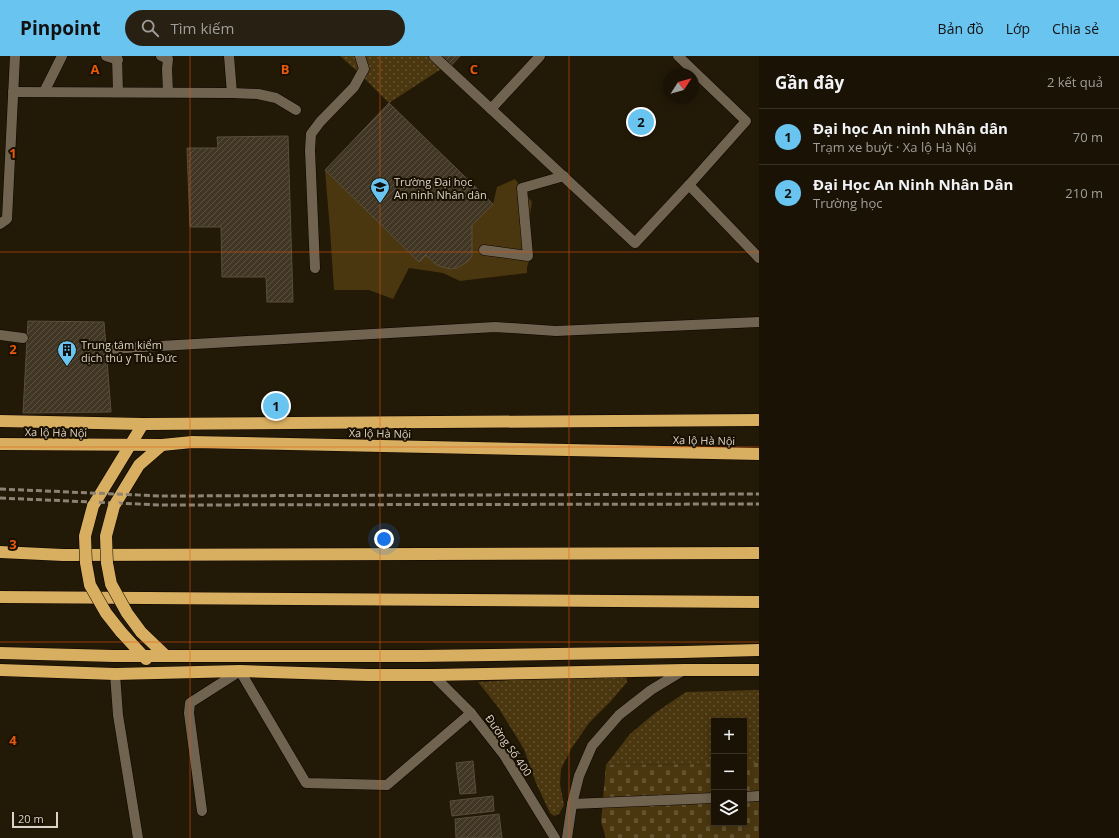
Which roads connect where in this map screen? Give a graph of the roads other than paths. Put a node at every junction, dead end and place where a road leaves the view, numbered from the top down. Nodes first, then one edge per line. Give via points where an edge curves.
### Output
1 (15, 56) edge
2 (62, 56) edge
3 (106, 56) edge
4 (161, 56) edge
5 (229, 56) edge
6 (360, 56) edge
7 (434, 56) edge
8 (540, 56) edge
9 (678, 56) edge
10 (117, 58) edge
11 (13, 92) junction
12 (44, 92) junction
13 (118, 92) junction
14 (168, 92) junction
15 (232, 92) junction
16 (491, 109) junction
17 (296, 110) dead end
18 (564, 176) junction
19 (689, 185) junction
20 (0, 224) edge
21 (484, 250) dead end
22 (759, 258) edge
23 (315, 268) dead end
24 (759, 322) edge
25 (0, 335) edge
26 (24, 338) dead end
27 (108, 349) dead end
28 (759, 420) edge
29 (0, 421) edge
30 (143, 424) junction
31 (0, 444) edge
32 (129, 446) junction
33 (162, 446) junction
34 (759, 454) edge
35 (0, 552) edge
36 (759, 553) edge
37 (0, 597) edge
38 (759, 602) edge
39 (759, 650) edge
40 (705, 652) junction
41 (0, 653) edge
42 (114, 656) junction
43 (142, 656) junction
44 (165, 656) junction
45 (420, 656) junction
46 (0, 670) edge
47 (684, 670) junction
48 (759, 670) edge
49 (240, 671) junction
50 (162, 672) junction
51 (115, 674) junction
52 (433, 676) junction
53 (471, 713) junction
54 (759, 796) edge
55 (747, 797) edge
56 (711, 798) edge
57 (572, 804) junction
58 (202, 811) dead end
59 (138, 838) edge
60 (556, 838) edge
61 (567, 838) edge

1 - 11 street
2 - 12 street
3 - 10 street
4 - 14 street via 168,59
5 - 15 street
6 - 23 street via 364,69 354,87 311,134
7 - 16 street
8 - 16 street
9 - 19 street via 746,121
10 - 13 street
11 - 12 street
11 - 20 street via 7,219
12 - 13 street
13 - 14 street
14 - 15 street
15 - 17 street via 276,98
16 - 18 street
18 - 19 street via 635,243
18 - 21 street via 522,188 528,256
19 - 22 street
24 - 27 street via 556,331 495,327
25 - 26 street
28 - 30 highway, Xa lộ Hà Nội
29 - 30 highway, Xa lộ Hà Nội
30 - 32 highway
31 - 32 highway, Xa lộ Hà Nội
32 - 33 highway, Xa lộ Hà Nội
32 - 43 highway, bridge via 93,506 85,536 86,563 90,584 109,618
33 - 34 highway, Xa lộ Hà Nội via 200,443
33 - 44 highway, bridge via 138,465 114,506 106,536 111,584 141,632
35 - 36 highway via 63,555
37 - 38 highway
39 - 40 highway
40 - 45 highway
40 - 47 highway
41 - 42 highway
42 - 43 highway
42 - 51 highway
43 - 44 highway
43 - 50 highway
44 - 45 highway
45 - 52 highway
46 - 51 highway
47 - 48 highway
47 - 52 highway
47 - 57 street via 651,690 619,715 592,746 579,776
49 - 50 highway
49 - 52 highway
49 - 53 street via 306,783 387,784
49 - 58 street via 190,703 189,713
50 - 51 highway
51 - 59 street via 118,715
52 - 53 street, Đường Số 400
53 - 60 street, Đường Số 400 via 504,755
54 - 55 street
56 - 57 street
57 - 61 street

